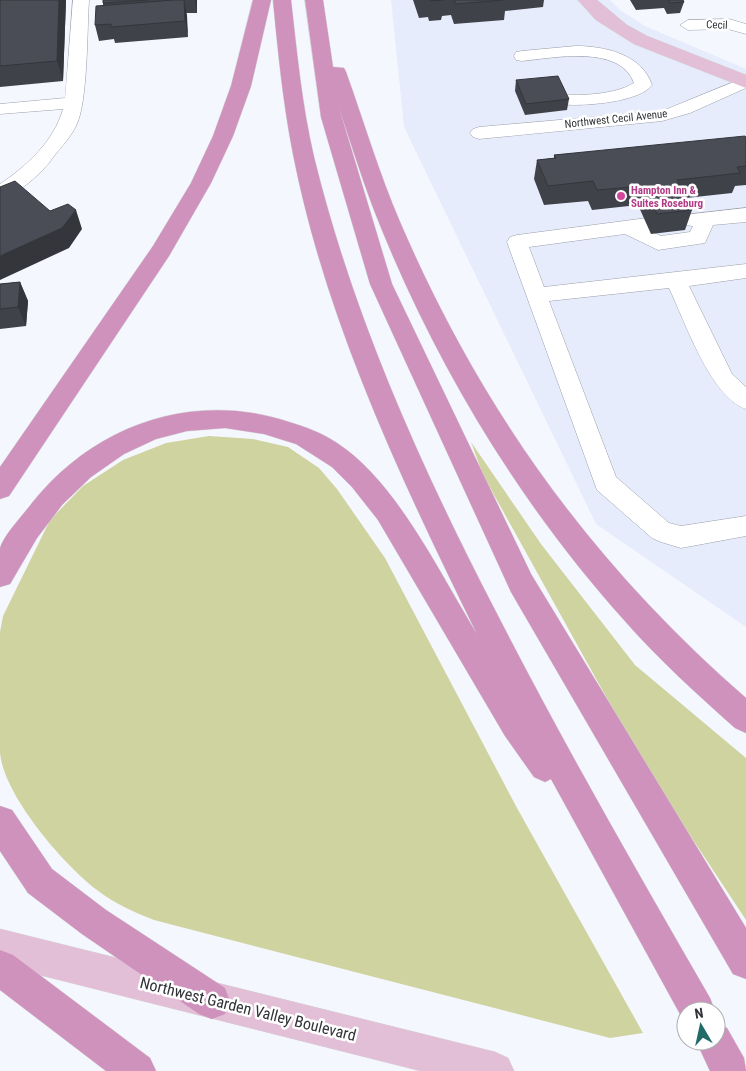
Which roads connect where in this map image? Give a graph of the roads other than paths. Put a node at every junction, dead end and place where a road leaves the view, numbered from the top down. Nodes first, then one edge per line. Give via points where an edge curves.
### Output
1 (81, 0) edge
2 (262, 0) edge
3 (282, 0) edge
4 (587, 0) edge
5 (314, 2) edge
6 (688, 25) dead end
7 (746, 29) edge
8 (522, 56) dead end
9 (746, 82) edge
10 (538, 93) edge
11 (74, 103) junction
12 (0, 109) edge
13 (479, 132) dead end
14 (0, 193) edge
15 (746, 216) edge
16 (706, 218) junction
17 (681, 221) edge
18 (746, 272) edge
19 (676, 280) junction
20 (538, 295) junction
21 (746, 377) edge
22 (723, 379) junction
23 (746, 400) edge
24 (0, 488) edge
25 (746, 526) edge
26 (0, 575) edge
27 (746, 718) edge
28 (0, 822) edge
29 (608, 856) junction
30 (0, 947) edge
31 (746, 961) edge
32 (0, 968) edge
33 (212, 1001) junction
34 (691, 1001) edge
35 (720, 1051) edge
36 (137, 1071) edge
37 (495, 1071) edge
38 (731, 1071) edge

1 - 11 street
2 - 24 highway via 241,86 202,183 161,251
3 - 29 highway via 292,103 323,235 357,334 434,516
4 - 9 main road via 606,18 642,39
5 - 27 highway via 389,222 488,420 548,507 612,589 664,644
5 - 31 highway via 331,117 381,284 521,583
6 - 7 street, Cecil via 729,24
8 - 10 street via 606,52 635,70 643,85 627,93 588,97 556,99
9 - 13 street, Northwest Cecil Avenue via 692,108 662,116
11 - 12 street
11 - 14 street via 68,125 49,152 25,176
15 - 16 street
16 - 17 street
16 - 20 street via 698,238 658,243 637,226 517,242
18 - 19 street
19 - 20 street
19 - 22 street
20 - 25 street via 606,483 661,531 681,537
21 - 22 street
22 - 23 street
26 - 29 highway via 5,562 41,508 80,469 130,437 199,418 237,418 274,425 307,437 332,453 364,481 388,512 516,726
28 - 33 highway via 40,881 94,922
29 - 34 highway
30 - 33 main road, Northwest Garden Valley Boulevard
32 - 36 highway
33 - 37 main road, Northwest Garden Valley Boulevard
35 - 38 highway

